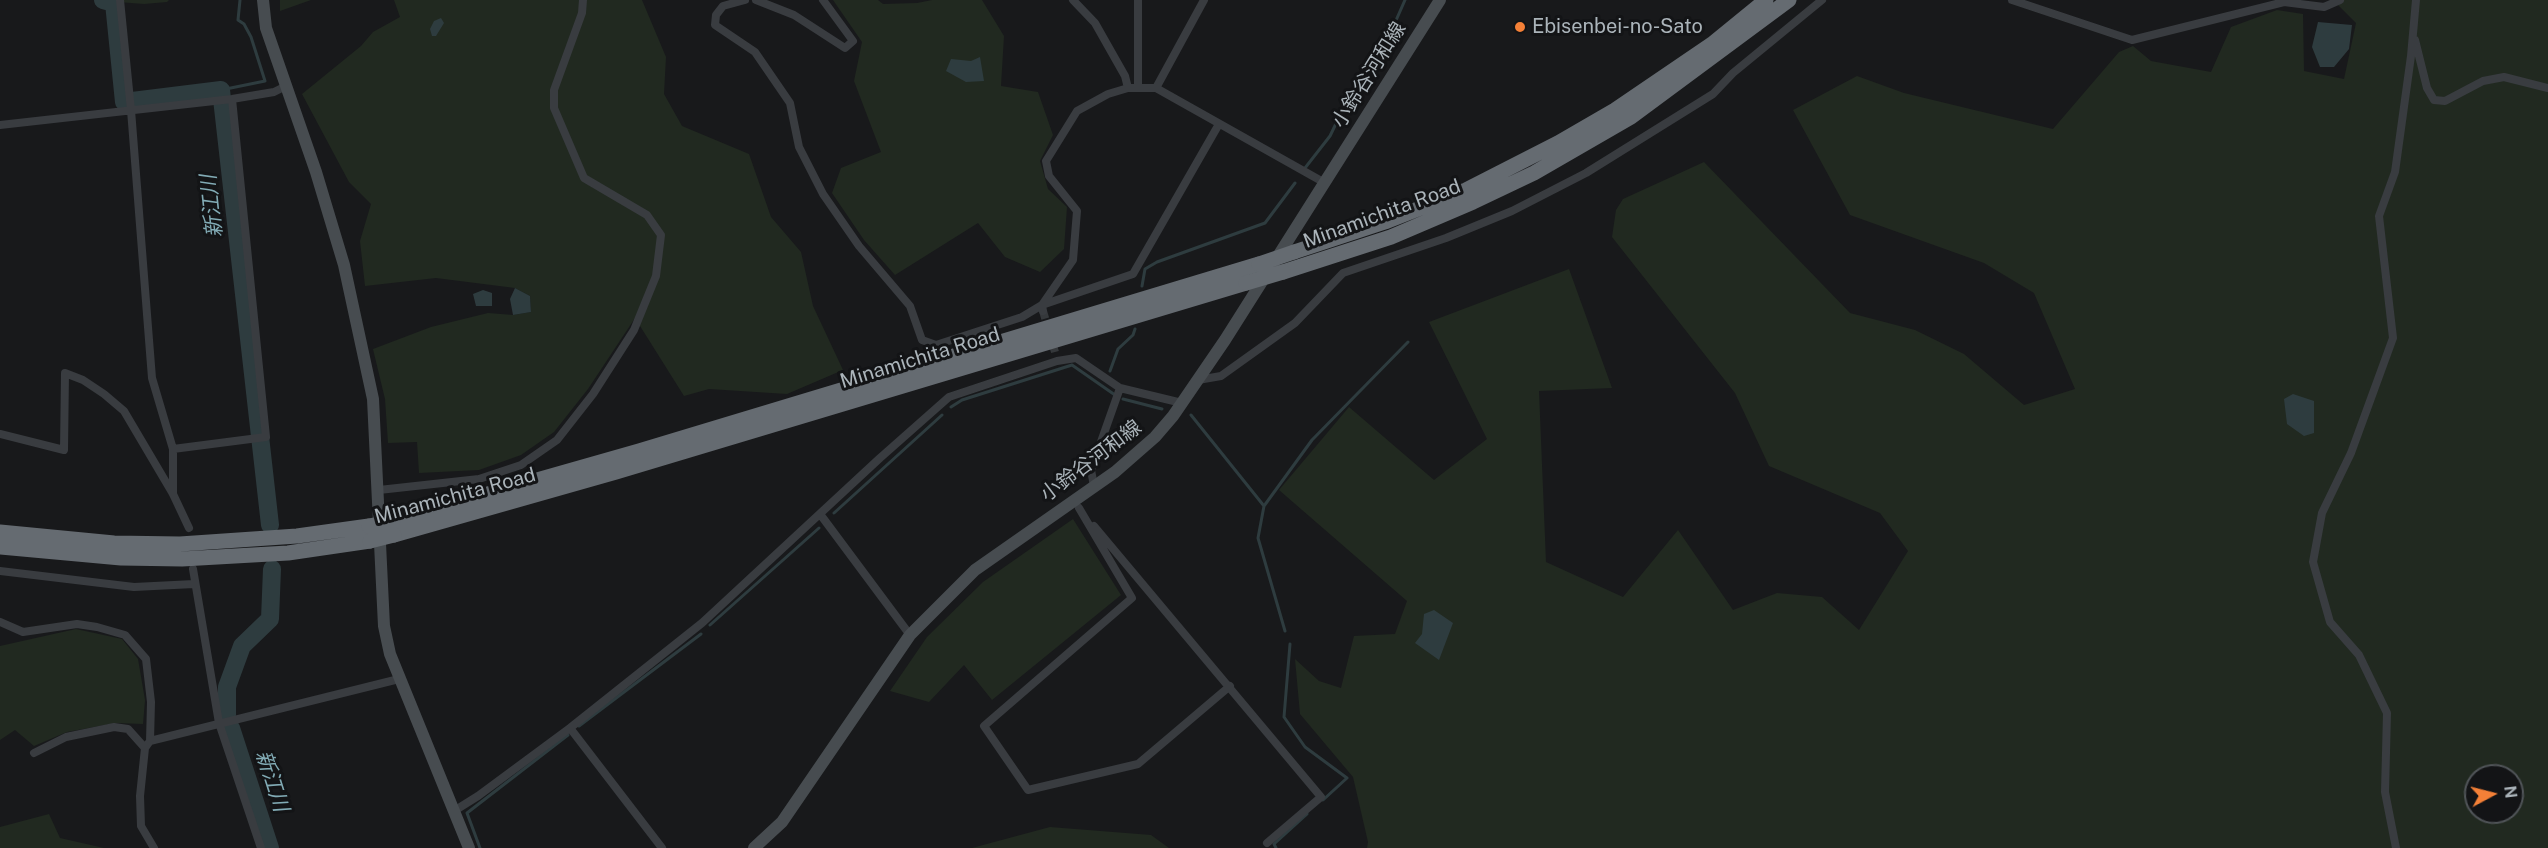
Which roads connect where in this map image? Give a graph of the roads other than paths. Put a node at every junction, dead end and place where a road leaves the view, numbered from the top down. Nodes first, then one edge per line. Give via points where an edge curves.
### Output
1 (120, 0) edge
2 (262, 0) edge
3 (583, 0) edge
4 (745, 0) edge
5 (756, 0) edge
6 (823, 0) edge
7 (1073, 0) edge
8 (1138, 0) edge
9 (1204, 0) edge
10 (1440, 0) edge
11 (1750, 0) edge
12 (1766, 0) edge
13 (1789, 0) edge
14 (1822, 0) edge
15 (2012, 0) edge
16 (2340, 0) edge
17 (2416, 0) edge
18 (2413, 31) junction
19 (1712, 44) junction
20 (286, 86) junction
21 (1138, 87) junction
22 (1156, 87) junction
23 (1128, 88) junction
24 (2548, 88) edge
25 (232, 99) junction
26 (131, 109) junction
27 (1219, 124) junction
28 (0, 125) edge
29 (1324, 183) junction
30 (1043, 308) junction
31 (1198, 380) junction
32 (1120, 388) junction
33 (1182, 403) junction
34 (0, 434) edge
35 (173, 449) junction
36 (1094, 486) junction
37 (379, 490) junction
38 (173, 494) junction
39 (1076, 504) junction
40 (820, 514) junction
41 (189, 528) dead end
42 (393, 528) junction
43 (0, 532) edge
44 (370, 533) junction
45 (0, 547) edge
46 (193, 569) dead end
47 (0, 571) edge
48 (194, 584) junction
49 (0, 622) edge
50 (910, 635) junction
51 (399, 679) junction
52 (1230, 686) junction
53 (219, 723) junction
54 (570, 728) junction
55 (147, 745) junction
56 (34, 753) dead end
57 (454, 811) junction
58 (1267, 843) dead end
59 (154, 848) edge
60 (261, 848) edge
61 (469, 848) edge
62 (662, 848) edge
63 (754, 848) edge
64 (2396, 848) edge

1 - 26 street
2 - 20 main road
3 - 37 street via 582,13 554,90 554,108 584,178 647,214 661,235 656,276 634,330 557,441 521,465 479,479
4 - 30 street via 723,6 716,15 715,26 755,52 790,103 799,147 823,194 859,246 910,306 922,340 936,345
5 - 6 street via 794,15 845,48 853,41
7 - 23 street via 1095,23
8 - 21 street
9 - 22 street
10 - 29 main road, 小鈴谷河和線
11 - 19 highway via 1715,30
12 - 19 highway, Minamichita Road
13 - 42 highway, Minamichita Road, bridge via 1630,117 1534,173 1391,237 616,472
14 - 31 street via 1713,94 1586,173 1512,211 1343,273 1295,323 1221,376
15 - 16 street via 2132,40 2284,2 2324,7
17 - 18 street
18 - 24 street via 2427,88 2434,100 2445,101 2483,81 2504,77
18 - 64 street via 2395,172 2379,216 2393,338 2351,453 2322,513 2313,562 2330,622 2359,655 2387,713 2385,792
19 - 42 highway, Minamichita Road, bridge via 1615,110 1558,143 1466,190 1385,222
20 - 25 street via 274,93
20 - 37 main road via 344,265 373,399
21 - 22 street
21 - 23 street
22 - 27 street
23 - 30 street via 1077,111 1046,161 1049,176 1077,212 1073,261
25 - 26 street
25 - 35 street via 266,437
26 - 28 street
26 - 35 street via 152,378
27 - 29 street
27 - 30 street via 1133,274
29 - 31 main road, 小鈴谷河和線
31 - 33 main road, 小鈴谷河和線
32 - 33 street
32 - 36 street via 1091,470
32 - 40 street via 1076,358 1056,357 950,397
33 - 36 main road, 小鈴谷河和線 via 1155,438
34 - 38 street via 64,450 65,373 83,380 124,411
35 - 38 street
36 - 39 main road, 小鈴谷河和線
37 - 51 main road via 384,626
38 - 41 street
39 - 50 main road, 小鈴谷河和線 via 975,570
39 - 52 street
39 - 52 street via 1132,598 984,726 1028,790 1138,764
40 - 50 street
40 - 54 street via 702,623
42 - 44 highway, Minamichita Road, bridge
43 - 44 highway, Minamichita Road via 114,543 180,544
44 - 45 highway, Minamichita Road via 288,554 182,559 121,558
46 - 48 street
47 - 48 street via 134,587
48 - 53 street
49 - 55 street via 22,632 77,624 125,635 147,659 151,702
50 - 63 main road, 小鈴谷河和線 via 782,822
51 - 53 street
51 - 57 main road
52 - 58 street via 1321,797
53 - 55 street
53 - 60 street
54 - 57 street
54 - 62 street
55 - 56 street via 128,729 114,727 66,737
55 - 59 street via 140,796 141,826
57 - 61 main road

